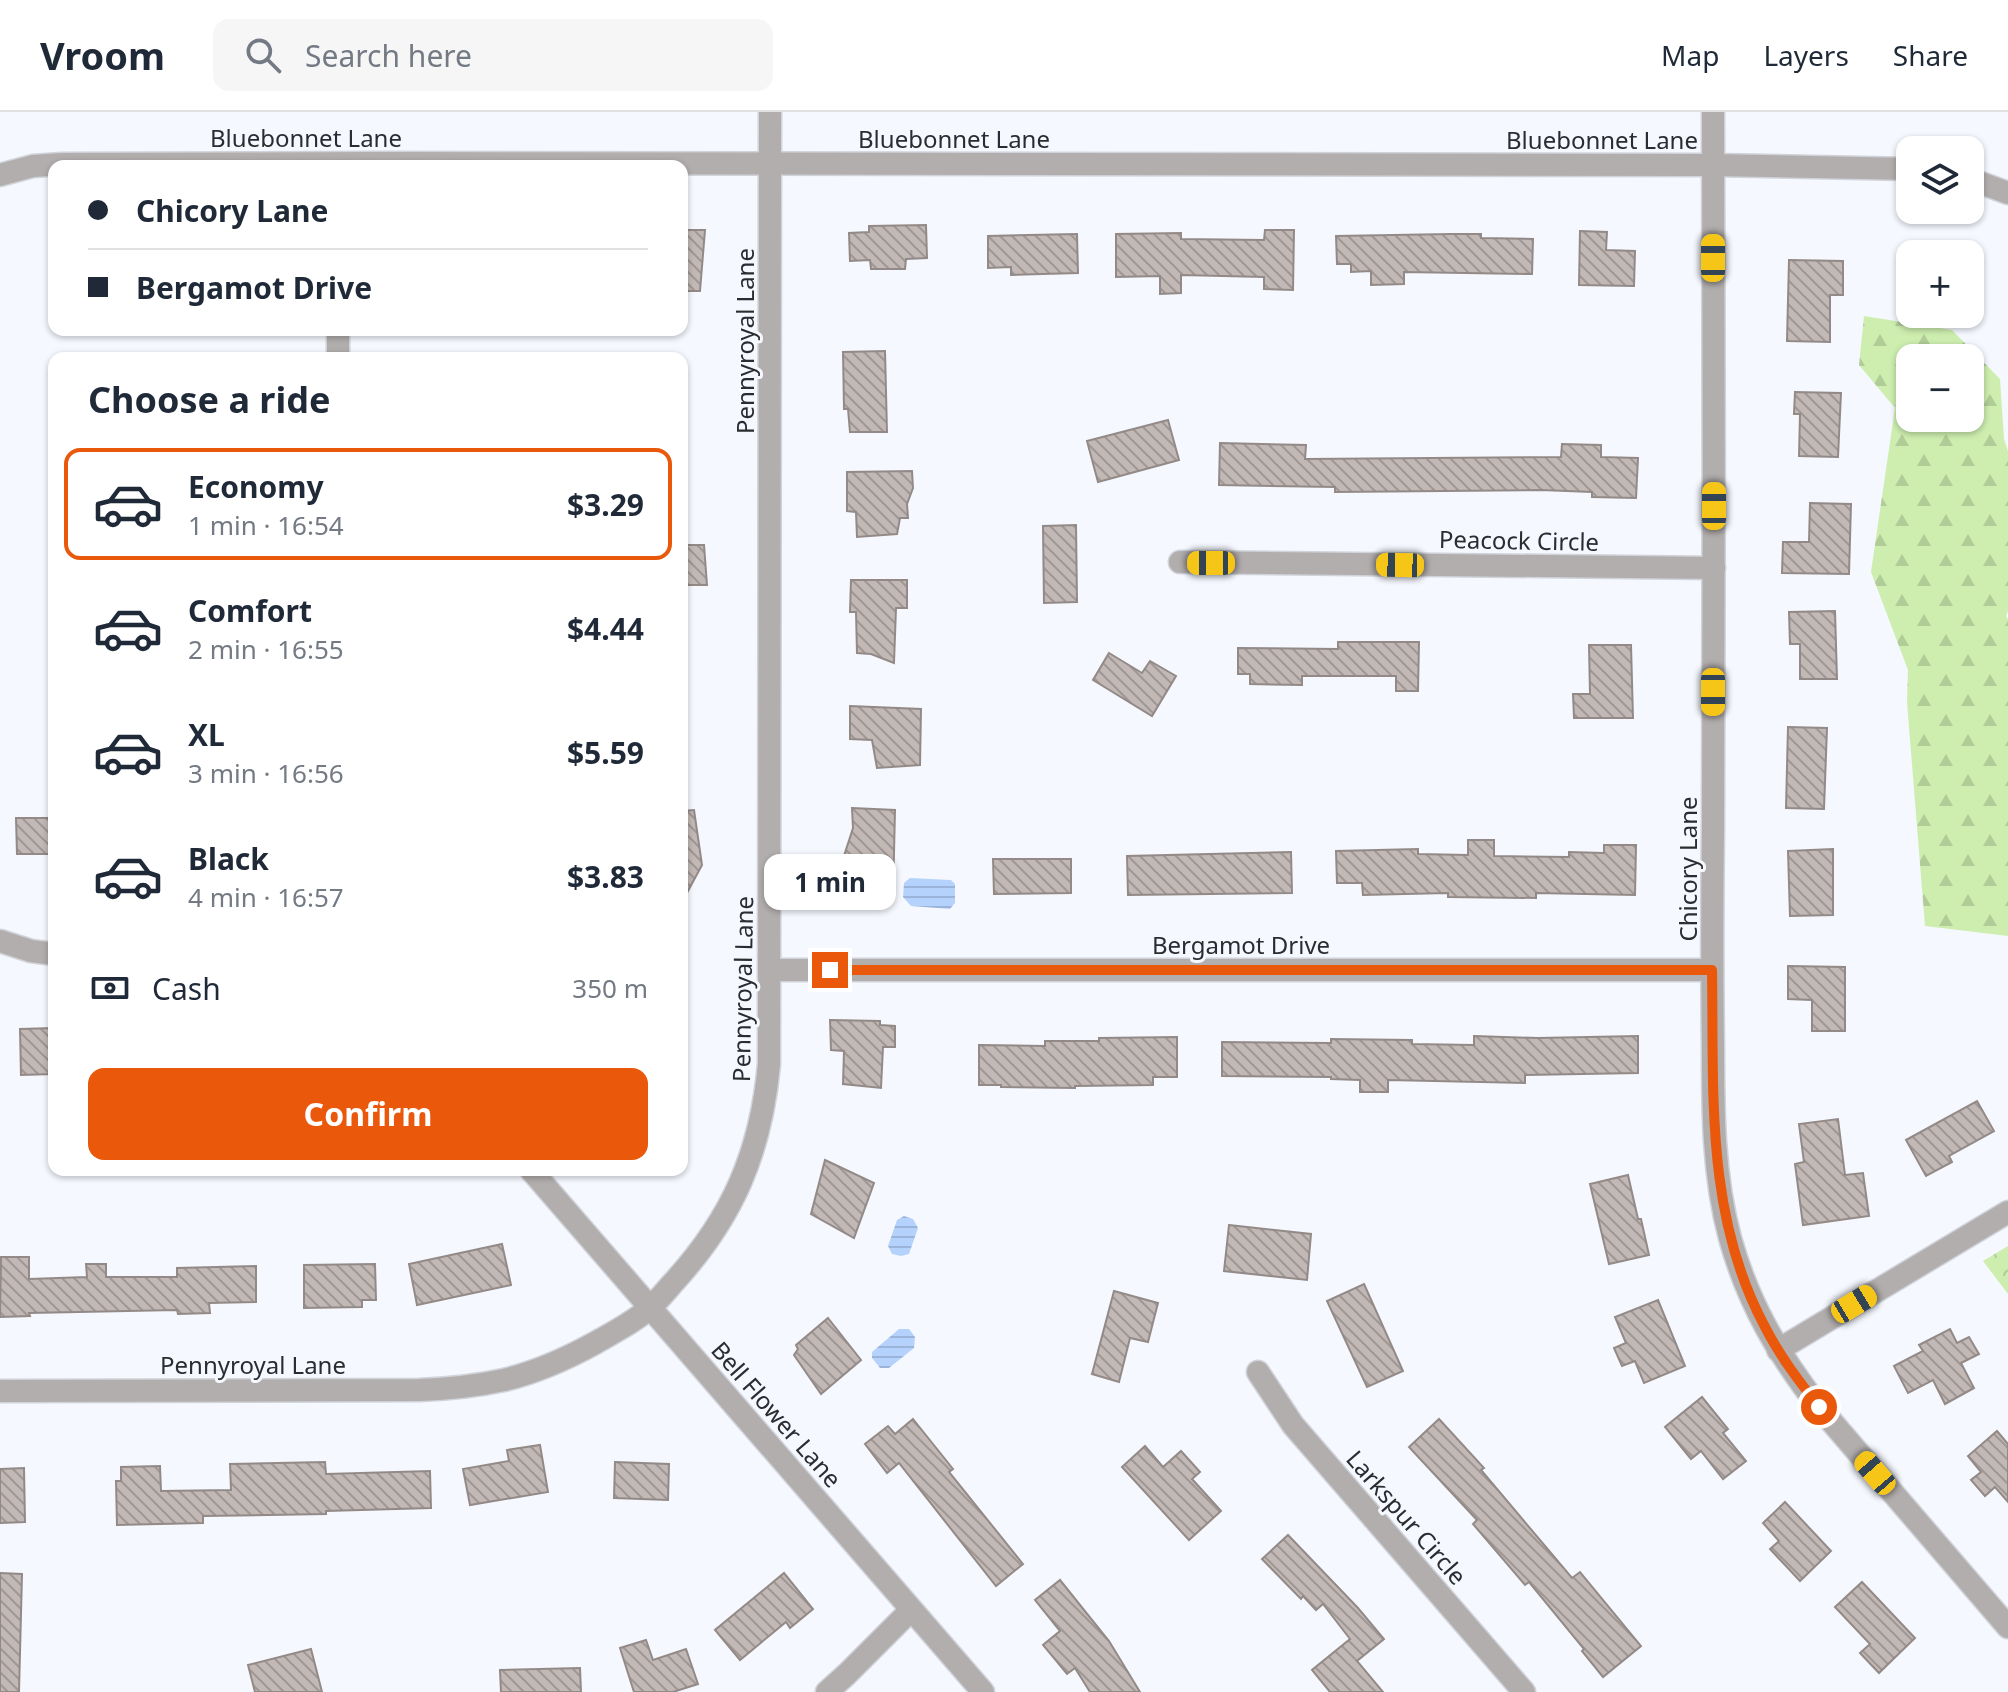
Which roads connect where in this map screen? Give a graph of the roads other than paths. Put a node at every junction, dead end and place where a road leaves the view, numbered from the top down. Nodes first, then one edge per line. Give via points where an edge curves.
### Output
1 (770, 112) edge
2 (1713, 112) edge
3 (688, 164) edge
4 (770, 164) junction
5 (48, 165) edge
6 (1713, 165) junction
7 (1896, 169) edge
8 (0, 175) edge
9 (1984, 184) edge
10 (2008, 193) edge
11 (1180, 562) dead end
12 (1714, 568) junction
13 (0, 941) edge
14 (48, 953) edge
15 (770, 970) junction
16 (1712, 970) junction
17 (536, 1176) edge
18 (2008, 1212) edge
19 (651, 1307) junction
20 (1778, 1350) junction
21 (1258, 1372) dead end
22 (0, 1391) edge
23 (911, 1610) junction
24 (2008, 1627) edge
25 (827, 1692) edge
26 (983, 1692) edge
27 (1524, 1692) edge

1 - 4 street, Pennyroyal Lane
2 - 6 street, Chicory Lane
3 - 4 street, Bluebonnet Lane
4 - 6 street, Bluebonnet Lane
4 - 15 street, Pennyroyal Lane
5 - 8 street, Bluebonnet Lane
6 - 7 street, Bluebonnet Lane
6 - 12 street, Chicory Lane
9 - 10 street
11 - 12 street, Peacock Circle
12 - 16 street, Chicory Lane
13 - 14 street
15 - 16 street, Bergamot Drive
15 - 19 street, Pennyroyal Lane via 768,1079 751,1158 723,1217 693,1261
16 - 20 street, Chicory Lane via 1714,1126 1722,1200 1740,1269
17 - 19 street, Bell Flower Lane
18 - 20 street
19 - 22 street, Pennyroyal Lane via 567,1358 514,1377 456,1388
19 - 23 street, Bell Flower Lane
20 - 24 street, Chicory Lane via 1819,1407
21 - 27 street, Larkspur Circle via 1293,1425
23 - 25 street
23 - 26 street, Bell Flower Lane

